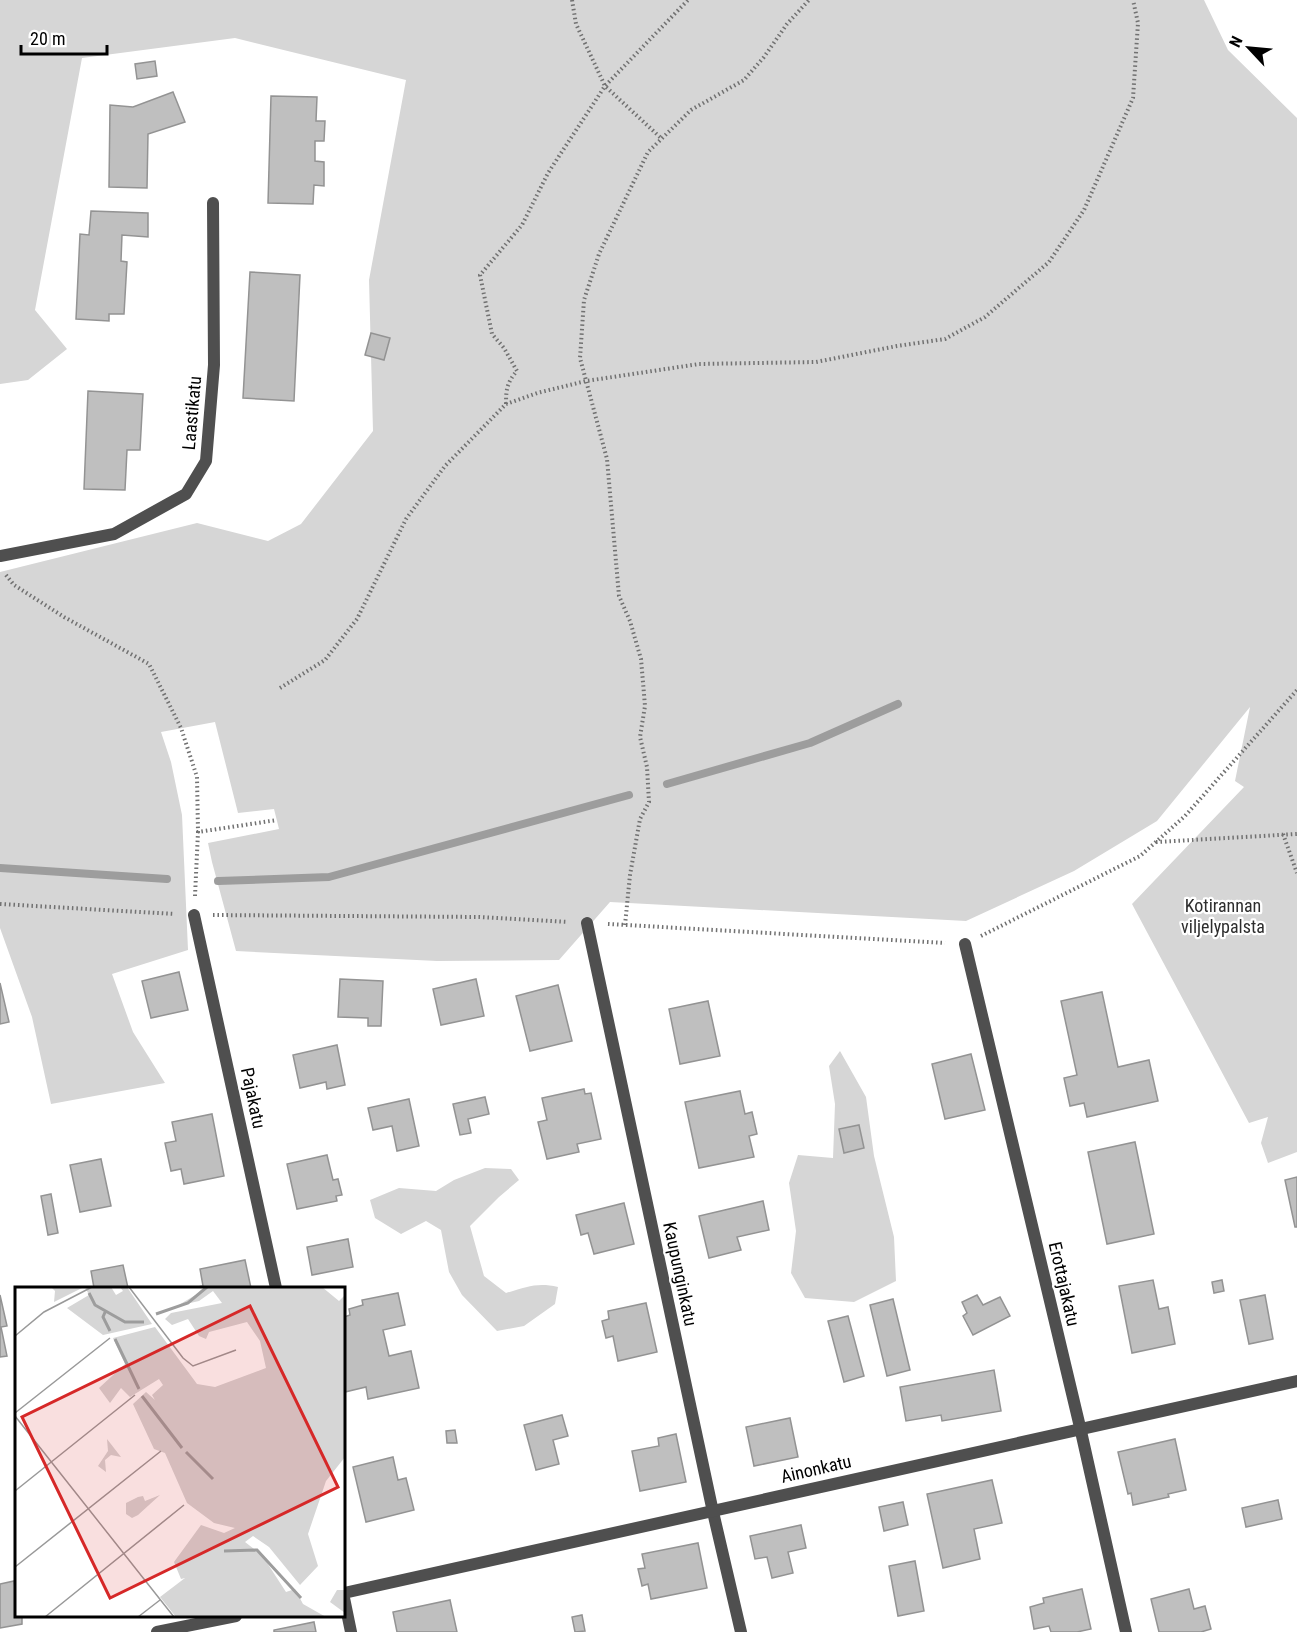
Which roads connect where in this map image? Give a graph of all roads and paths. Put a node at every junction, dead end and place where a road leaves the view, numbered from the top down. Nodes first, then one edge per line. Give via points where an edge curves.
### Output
1 (572, 0) edge
2 (688, 0) edge
3 (808, 0) edge
4 (1133, 0) edge
5 (605, 86) junction
6 (662, 139) junction
7 (213, 203) dead end
8 (586, 381) junction
9 (506, 405) junction
10 (0, 556) edge
11 (0, 569) edge
12 (280, 688) dead end
13 (1297, 690) edge
14 (277, 820) dead end
15 (198, 832) junction
16 (1283, 834) junction
17 (1297, 834) edge
18 (1155, 842) junction
19 (1297, 873) edge
20 (0, 904) edge
21 (194, 915) junction
22 (587, 923) junction
23 (625, 925) junction
24 (964, 944) junction
25 (276, 1287) edge
26 (1297, 1381) edge
27 (1080, 1427) junction
28 (713, 1512) junction
29 (345, 1593) edge
30 (345, 1603) edge
31 (231, 1617) edge
32 (157, 1632) edge
33 (351, 1632) edge
34 (741, 1632) edge
35 (1126, 1632) edge

1 - 5 path via 576,24
2 - 5 path
3 - 6 path via 744,80 691,111
4 - 8 path via 1138,23 1133,98 1084,210 1049,262 985,317 945,339 816,362 699,364
5 - 6 path
5 - 9 path via 548,172 522,225 480,275 492,334 517,371 506,388
6 - 8 path via 648,152 599,255 584,300 580,358
7 - 10 street, Laastikatu via 214,365 206,460 186,494 114,534
8 - 9 path
8 - 23 path via 607,459 619,596 641,659 645,706 640,737 649,802 640,819
9 - 12 path via 446,466 406,519 357,619 325,660
11 - 15 path via 14,585 148,664 181,728 197,777
13 - 18 path via 1185,816
14 - 15 path
15 - 21 path
16 - 17 path
16 - 18 path
16 - 19 path
18 - 24 path via 1140,855
20 - 21 path
21 - 22 path via 479,917
21 - 25 street, Pajakatu
22 - 23 path
22 - 28 street, Kaupunginkatu
23 - 24 path
24 - 27 street, Erottajakatu
26 - 27 street, Ainonkatu
27 - 28 street, Ainonkatu
27 - 35 street, Erottajakatu
28 - 29 street, Ainonkatu
28 - 34 street, Kaupunginkatu
30 - 33 street
31 - 32 street

